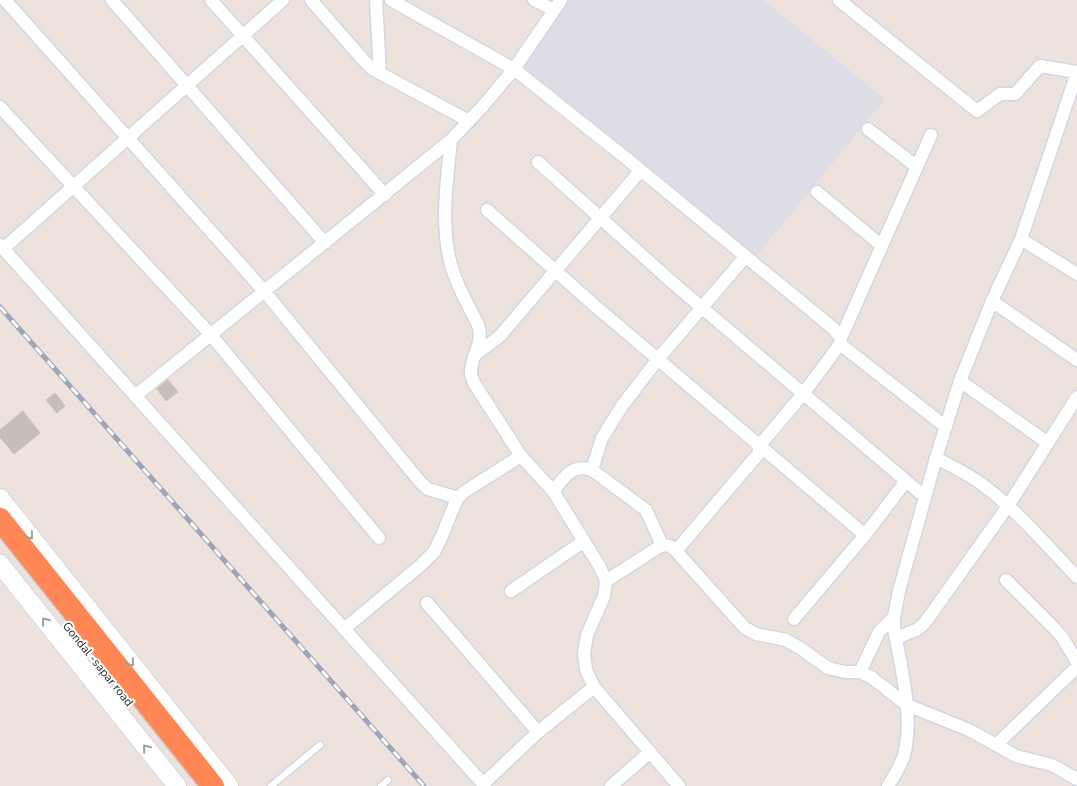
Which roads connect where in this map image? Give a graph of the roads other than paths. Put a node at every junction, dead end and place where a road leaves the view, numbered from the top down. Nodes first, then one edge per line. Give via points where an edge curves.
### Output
1 (5, 0) edge
2 (112, 0) edge
3 (211, 0) edge
4 (283, 0) edge
5 (311, 0) edge
6 (376, 0) edge
7 (391, 0) edge
8 (534, 0) edge
9 (839, 0) edge
10 (558, 5) edge
11 (243, 36) junction
12 (514, 69) junction
13 (380, 73) junction
14 (1077, 73) edge
15 (187, 86) junction
16 (1075, 88) edge
17 (0, 107) edge
18 (469, 121) junction
19 (868, 128) dead end
20 (931, 135) dead end
21 (128, 138) junction
22 (451, 140) junction
23 (538, 162) dead end
24 (917, 168) junction
25 (640, 170) junction
26 (74, 186) junction
27 (817, 192) dead end
28 (385, 195) junction
29 (487, 210) dead end
30 (600, 218) junction
31 (1021, 239) junction
32 (325, 243) junction
33 (882, 246) junction
34 (2, 247) edge
35 (745, 257) junction
36 (555, 271) junction
37 (1077, 274) edge
38 (265, 292) junction
39 (992, 301) junction
40 (702, 308) junction
41 (211, 334) junction
42 (841, 341) junction
43 (476, 354) junction
44 (658, 359) junction
45 (1077, 360) edge
46 (960, 381) junction
47 (803, 394) junction
48 (135, 396) junction
49 (1077, 397) edge
50 (946, 428) junction
51 (1048, 443) junction
52 (759, 446) junction
53 (521, 456) junction
54 (936, 458) junction
55 (592, 470) junction
56 (906, 481) junction
57 (553, 491) junction
58 (925, 497) junction
59 (0, 498) edge
60 (458, 498) junction
61 (1008, 506) junction
62 (0, 519) edge
63 (865, 535) junction
64 (379, 538) dead end
65 (584, 541) junction
66 (0, 542) edge
67 (662, 545) junction
68 (676, 551) junction
69 (0, 564) edge
70 (1077, 577) edge
71 (1006, 580) dead end
72 (606, 581) junction
73 (511, 592) dead end
74 (427, 603) dead end
75 (894, 617) junction
76 (794, 620) dead end
77 (344, 629) junction
78 (896, 638) junction
79 (1077, 662) edge
80 (1077, 667) edge
81 (860, 672) junction
82 (594, 687) junction
83 (907, 705) junction
84 (538, 732) junction
85 (320, 745) dead end
86 (996, 745) junction
87 (649, 753) junction
88 (1077, 779) edge
89 (388, 780) dead end
90 (484, 785) edge
91 (177, 786) edge
92 (195, 786) edge
93 (213, 786) edge
94 (229, 786) edge
95 (271, 786) edge
96 (381, 786) edge
97 (610, 786) edge
98 (679, 786) edge
99 (888, 786) edge

1 - 21 street
2 - 15 street
3 - 11 street
4 - 11 street
5 - 13 street via 366,62
6 - 13 street
7 - 12 street
8 - 10 street
9 - 14 street via 977,111 1000,94 1015,94 1040,66
10 - 12 street
11 - 15 street
11 - 28 street
12 - 18 street
12 - 25 street
13 - 18 street
14 - 16 street
15 - 21 street
15 - 32 street
16 - 31 street
17 - 26 street
18 - 22 street
19 - 24 street
20 - 24 street
21 - 26 street
21 - 38 street
22 - 28 street
22 - 43 street via 445,228 451,265 478,327 480,336
23 - 30 street
24 - 33 street
25 - 30 street
25 - 35 street
26 - 34 street
26 - 41 street
27 - 33 street
28 - 32 street
29 - 36 street
30 - 36 street
30 - 40 street
31 - 37 street
31 - 39 street
32 - 38 street
33 - 42 street
34 - 48 street
35 - 40 street
35 - 42 street via 834,329
36 - 43 street via 500,336
36 - 44 street
38 - 41 street
38 - 60 street via 421,483 428,490
39 - 45 street
39 - 46 street
40 - 44 street
40 - 47 street
41 - 48 street
41 - 64 street
42 - 47 street
42 - 50 street
43 - 53 street via 471,372 474,383
44 - 52 street
44 - 55 street via 611,422
46 - 50 street
46 - 51 street
47 - 52 street
47 - 56 street
48 - 77 street
49 - 51 street
50 - 54 street
51 - 61 street
52 - 63 street
52 - 68 street via 759,453
53 - 57 street
53 - 60 street
54 - 58 street
54 - 61 street via 969,475
55 - 57 street via 577,468
55 - 67 street via 646,510
56 - 58 street
56 - 63 street
57 - 65 street
58 - 75 street
59 -> 94 street
60 - 77 street via 434,552
61 - 70 street
61 - 78 street via 924,624
62 - 93 highway
63 - 76 street
65 - 72 street
65 - 73 street
66 - 92 highway, Gondal -sapar road
67 - 68 street
67 - 72 street
68 - 81 street via 745,628 756,634 786,640 828,668
91 -> 69 street
71 - 79 street via 1053,626
72 - 82 street via 584,653 586,670
74 - 84 street
75 - 78 street
75 - 81 street via 879,632
77 - 90 street
78 - 83 street
80 - 86 street
81 - 83 street via 871,676
82 - 84 street
82 - 87 street
83 - 86 street via 969,730
83 - 99 street via 904,755
84 - 90 street
85 - 95 lane
86 - 88 street via 1016,756 1044,762
87 - 97 street
87 - 98 street
89 - 96 lane

